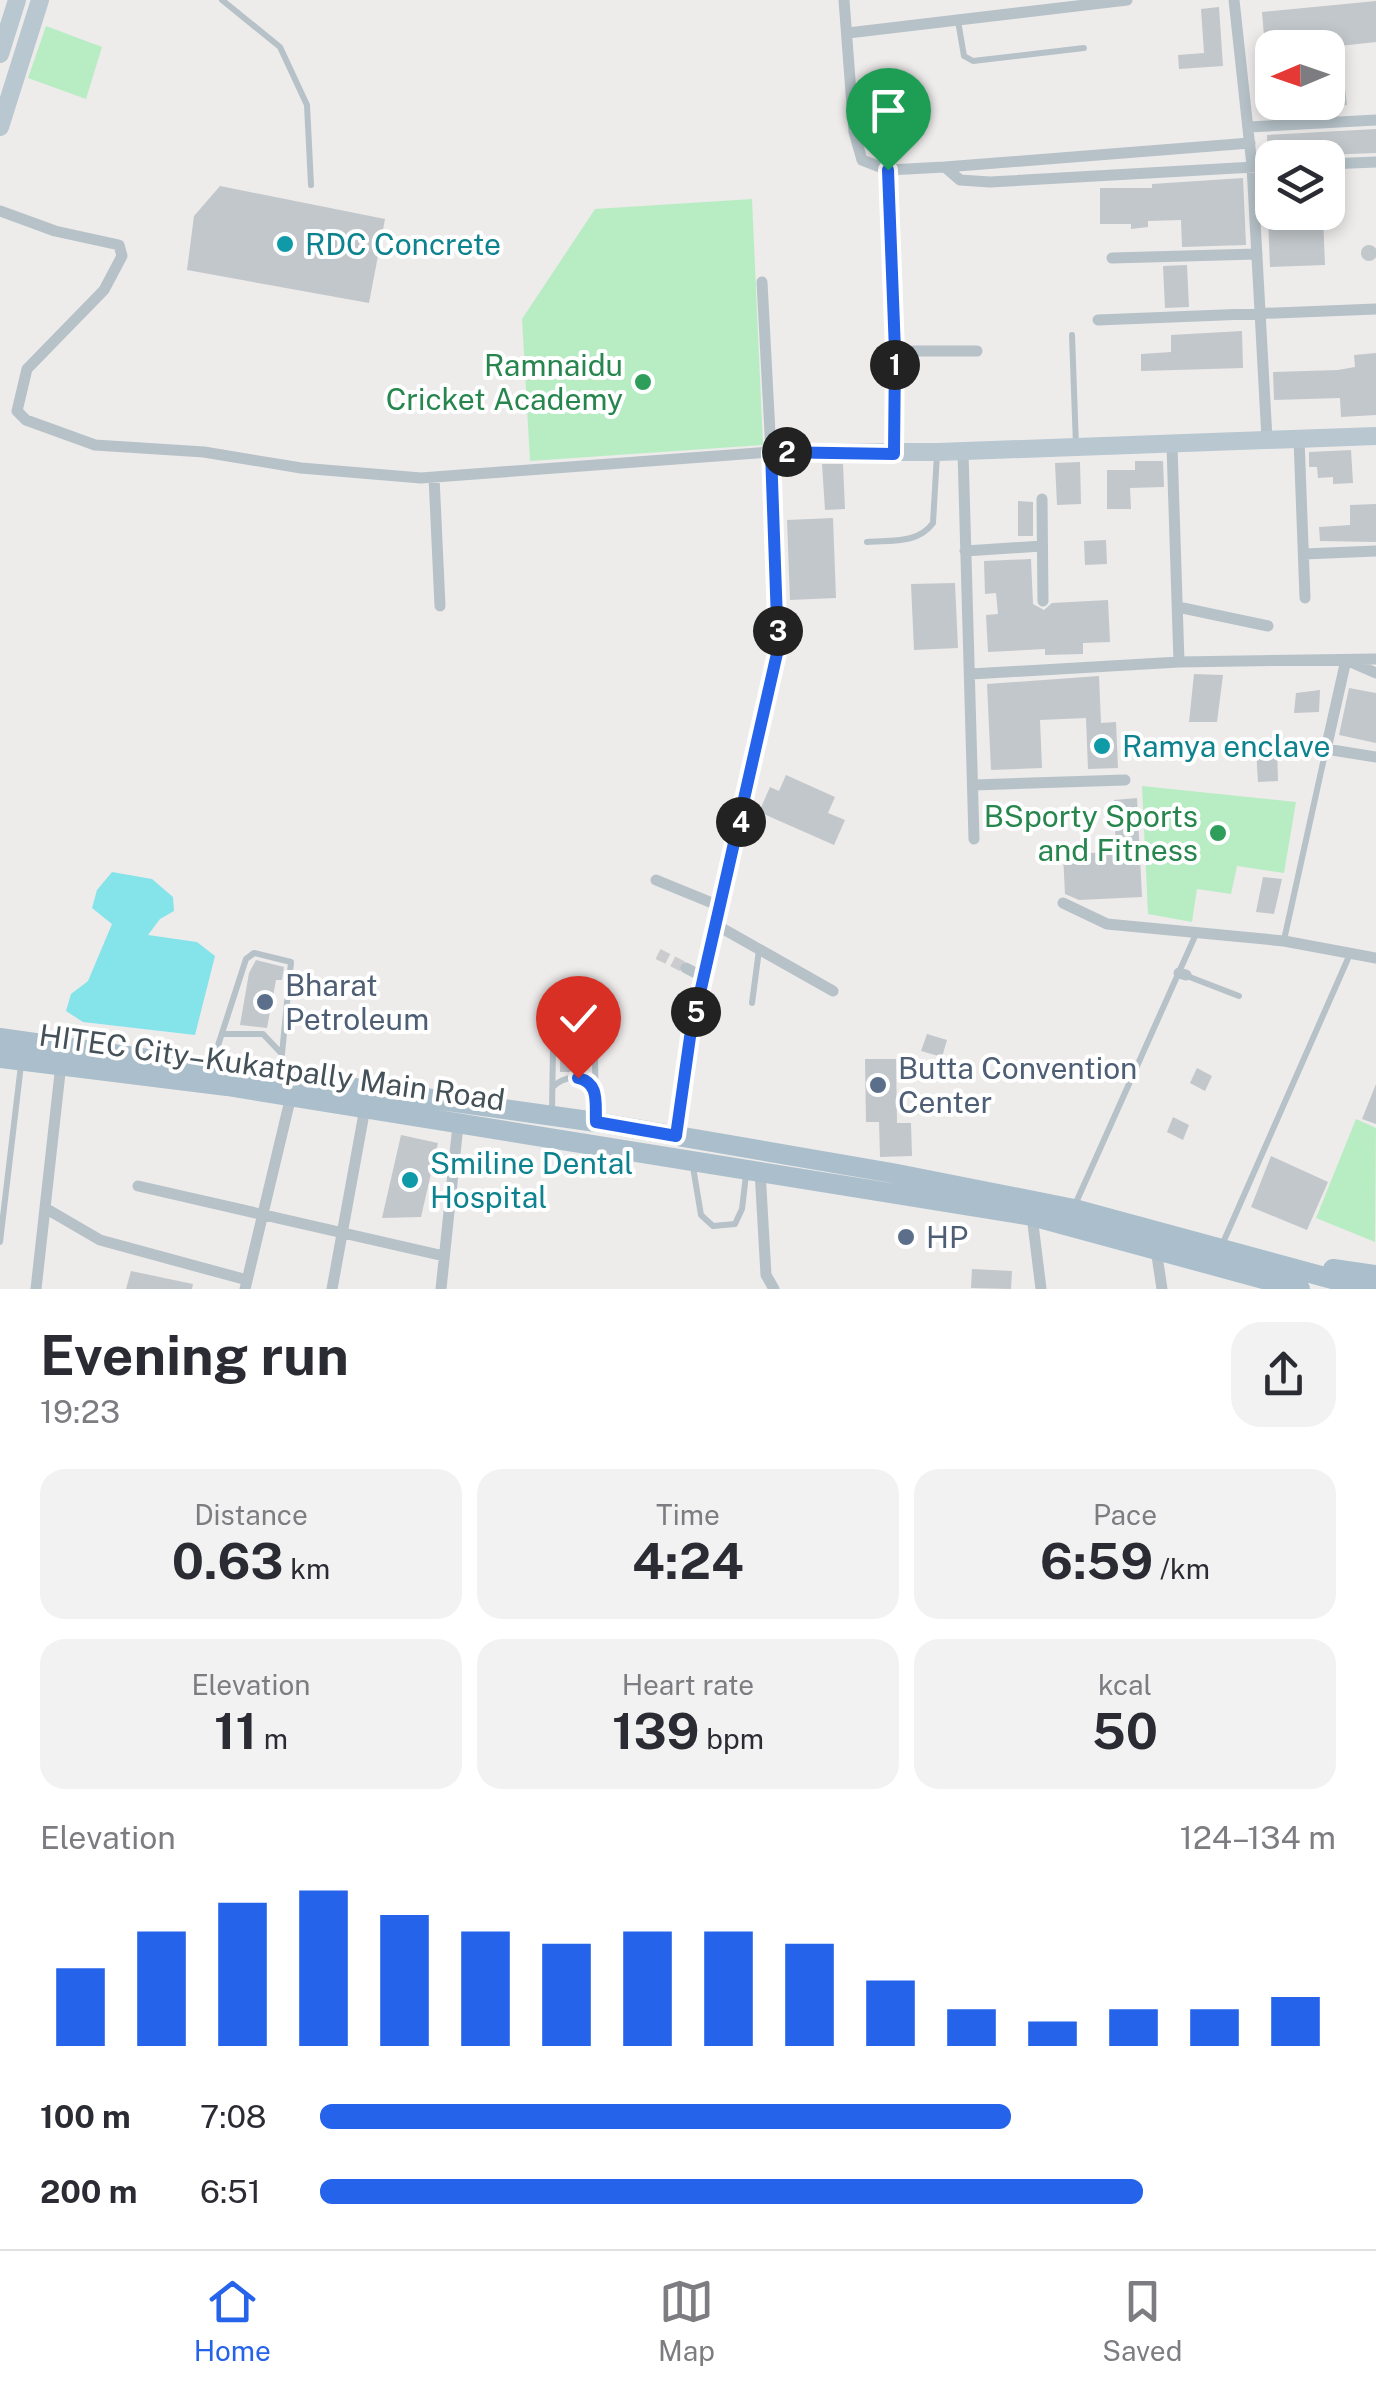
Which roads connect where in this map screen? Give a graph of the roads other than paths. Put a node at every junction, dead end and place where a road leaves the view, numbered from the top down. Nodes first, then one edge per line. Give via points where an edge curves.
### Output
1 (16, 0) edge
2 (40, 0) edge
3 (222, 0) edge
4 (844, 0) edge
5 (1127, 0) edge
6 (1234, 0) edge
7 (957, 20) junction
8 (848, 33) junction
9 (1084, 48) dead end
10 (0, 54) edge
11 (1376, 120) edge
12 (1248, 126) junction
13 (0, 127) edge
14 (1250, 144) junction
15 (1376, 162) edge
16 (1345, 163) edge
17 (1252, 166) junction
18 (946, 168) junction
19 (888, 170) junction
20 (310, 186) dead end
21 (0, 211) edge
22 (1257, 254) junction
23 (1112, 258) dead end
24 (762, 282) dead end
25 (1376, 309) edge
26 (1259, 314) junction
27 (1098, 320) dead end
28 (1072, 335) dead end
29 (977, 350) dead end
30 (895, 351) junction
31 (1376, 436) edge
32 (1299, 438) junction
33 (1267, 439) junction
34 (1172, 446) junction
35 (1076, 448) junction
36 (771, 452) junction
37 (938, 452) junction
38 (963, 452) junction
39 (894, 454) junction
40 (434, 477) junction
41 (1042, 499) dead end
42 (868, 542) dead end
43 (1042, 546) junction
44 (965, 551) junction
45 (1376, 551) edge
46 (1304, 554) junction
47 (1306, 598) dead end
48 (1043, 602) dead end
49 (440, 606) dead end
50 (1178, 607) junction
51 (1268, 626) dead end
52 (1376, 659) edge
53 (1346, 660) junction
54 (1180, 662) junction
55 (1376, 672) edge
56 (971, 674) junction
57 (1326, 748) junction
58 (1376, 757) edge
59 (1125, 780) dead end
60 (974, 786) junction
61 (974, 839) dead end
62 (656, 880) dead end
63 (1062, 904) dead end
64 (722, 907) junction
65 (718, 926) junction
66 (1196, 934) junction
67 (1284, 941) junction
68 (760, 950) junction
69 (1350, 953) junction
70 (1376, 958) edge
71 (686, 968) tunnel mouth
72 (1182, 974) junction
73 (705, 978) junction
74 (834, 991) dead end
75 (1239, 996) dead end
76 (752, 1004) dead end
77 (222, 1034) junction
78 (0, 1038) edge
79 (11, 1059) edge
80 (61, 1064) junction
81 (281, 1065) junction
82 (212, 1066) junction
83 (552, 1088) junction
84 (595, 1090) junction
85 (291, 1096) junction
86 (365, 1108) junction
87 (552, 1116) junction
88 (596, 1122) junction
89 (458, 1124) junction
90 (676, 1136) junction
91 (692, 1160) junction
92 (3, 1168) edge
93 (753, 1170) junction
94 (138, 1186) dead end
95 (45, 1208) junction
96 (1074, 1209) junction
97 (262, 1214) junction
98 (1032, 1216) junction
99 (342, 1231) junction
100 (0, 1242) edge
101 (1156, 1249) junction
102 (1220, 1250) junction
103 (444, 1256) junction
104 (1315, 1274) junction
105 (1376, 1274) edge
106 (246, 1284) edge
107 (36, 1289) edge
108 (332, 1289) edge
109 (441, 1289) edge
110 (774, 1289) edge
111 (1041, 1289) edge
112 (1162, 1289) edge
113 (1300, 1289) edge
114 (1369, 1289) edge

1 - 10 street
2 - 13 street
3 - 20 lane via 280,47 287,61 307,105
4 - 8 street
5 - 7 street
6 - 12 street
7 - 8 street
7 - 9 lane via 964,56 973,61
8 - 19 street via 862,160
11 - 12 street
12 - 14 street
14 - 17 street
14 - 18 street
15 - 16 street
17 - 18 street via 990,182 960,180
17 - 22 street
18 - 19 street
19 - 30 street
21 - 40 street via 55,231 109,240 122,256 104,290 26,369 17,410 26,420 95,445
22 - 23 street
22 - 26 street
24 - 36 street
25 - 26 street
26 - 27 street
26 - 33 street
28 - 35 lane
29 - 30 street
30 - 39 street
31 - 32 street
32 - 33 street
32 - 46 street
33 - 34 street
34 - 35 street
34 - 50 street
35 - 38 street
36 - 39 street
36 - 40 street
36 - 64 street via 778,649
37 - 38 street
37 - 39 street
37 - 42 lane via 926,533
38 - 44 street
40 - 49 street
41 - 43 street
43 - 44 street
43 - 48 street
44 - 56 street
45 - 46 street
46 - 47 street
50 - 51 street
50 - 54 street
52 - 53 street
53 - 54 street
53 - 55 street
53 - 57 street
54 - 56 street
56 - 60 street
57 - 58 street
57 - 67 lane
59 - 60 street
60 - 61 street
62 - 64 street
63 - 66 street via 1107,924
64 - 65 street
65 - 68 street
65 - 73 street
66 - 67 street
66 - 72 lane
67 - 69 street
68 - 74 street
68 - 76 lane
69 - 70 street
69 - 102 lane
71 - 73 street
72 - 75 lane
72 - 96 lane
73 - 90 street
77 - 81 lane via 263,1034
77 - 81 lane via 250,954 289,960
77 - 82 lane
78 - 82 main road, HITEC City–Kukatpally Main Road
79 - 80 main road, HITEC City–Kukatpally Main Road
79 - 92 lane
80 - 85 main road, HITEC City–Kukatpally Main Road
80 - 95 street
81 - 82 main road, HITEC City–Kukatpally Main Road
81 - 87 main road, HITEC City–Kukatpally Main Road
83 - 84 lane via 578,1078
83 - 84 lane via 557,987 587,989 594,997
83 - 87 lane
84 - 88 lane
85 - 86 main road, HITEC City–Kukatpally Main Road
85 - 97 street
86 - 89 main road, HITEC City–Kukatpally Main Road
86 - 99 street
87 - 88 main road, HITEC City–Kukatpally Main Road
88 - 90 main road, HITEC City–Kukatpally Main Road
89 - 91 main road, HITEC City–Kukatpally Main Road
89 - 103 street
90 - 96 main road, HITEC City–Kukatpally Main Road
91 - 93 main road, HITEC City–Kukatpally Main Road
91 - 93 lane via 701,1216 713,1226 734,1224
92 - 100 lane
93 - 98 main road, HITEC City–Kukatpally Main Road
93 - 110 street via 766,1274
94 - 97 street
95 - 106 street via 100,1240
95 - 107 street
96 - 102 main road, HITEC City–Kukatpally Main Road
97 - 99 street
97 - 106 street
98 - 101 main road, HITEC City–Kukatpally Main Road
98 - 111 street
99 - 103 street
99 - 108 street
101 - 112 street
101 - 113 main road, HITEC City–Kukatpally Main Road
102 - 104 main road, HITEC City–Kukatpally Main Road
103 - 109 street
104 - 105 main road, HITEC City–Kukatpally Main Road
104 - 114 main road

